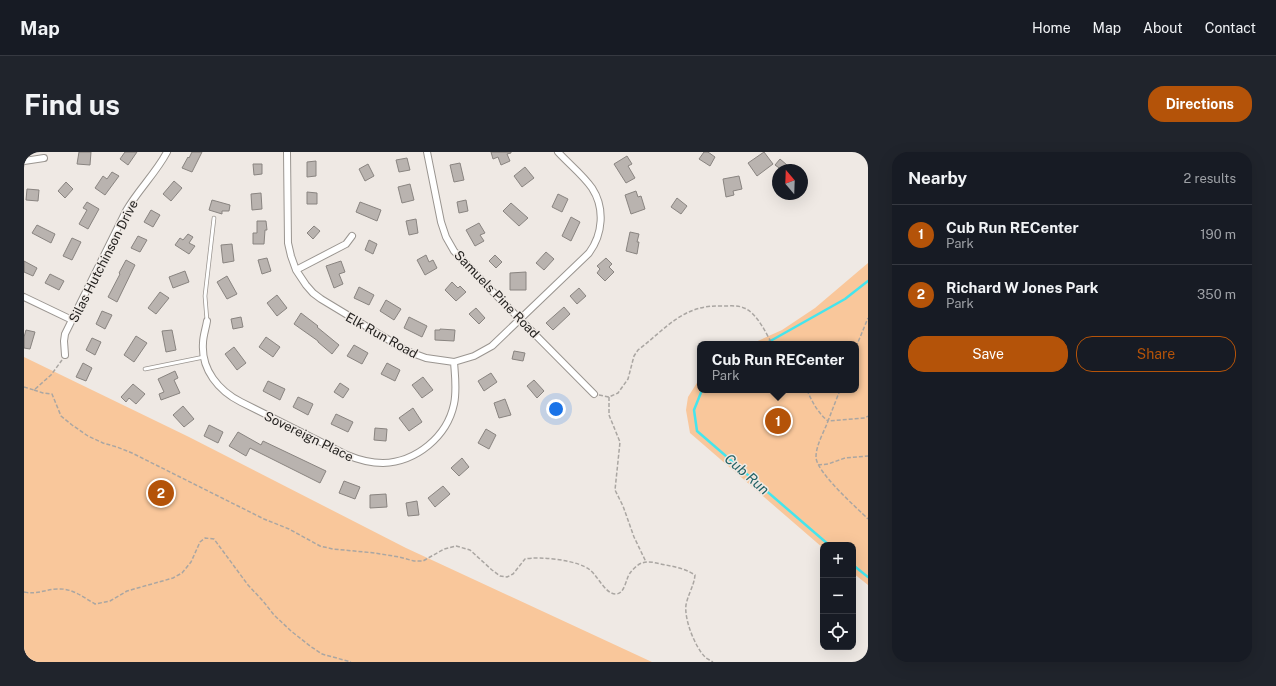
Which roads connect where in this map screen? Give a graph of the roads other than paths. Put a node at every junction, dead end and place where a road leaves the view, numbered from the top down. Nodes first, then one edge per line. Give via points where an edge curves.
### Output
1 (167, 152) edge
2 (287, 152) edge
3 (428, 152) edge
4 (558, 152) edge
5 (44, 158) dead end
6 (24, 161) edge
7 (214, 218) dead end
8 (352, 236) dead end
9 (296, 270) junction
10 (24, 297) edge
11 (72, 320) junction
12 (521, 320) junction
13 (207, 321) joint
14 (65, 355) road end
15 (204, 357) junction
16 (454, 362) junction
17 (146, 369) dead end
18 (594, 394) road end

1 - 11 street, Silas Hutchinson Drive via 126,211
2 - 9 street, Elk Run Road via 288,243
3 - 12 street, Samuels Pine Road via 441,222 450,244 459,257
4 - 12 street, Elk Run Road via 595,193 600,205 599,233 589,253
5 - 6 street
7 - 13 lane via 205,296
8 - 9 street via 346,244
9 - 16 street, Elk Run Road via 320,299 408,351 426,358
10 - 11 street
11 - 14 street, Silas Hutchinson Drive via 65,334
12 - 16 street, Elk Run Road via 486,350
12 - 18 street, Samuels Pine Road
13 - 15 street, Sovereign Place via 203,343
15 - 16 street, Sovereign Place via 216,383 231,397 347,455 383,463 395,462 414,455 432,443 446,426 454,406
15 - 17 lane

